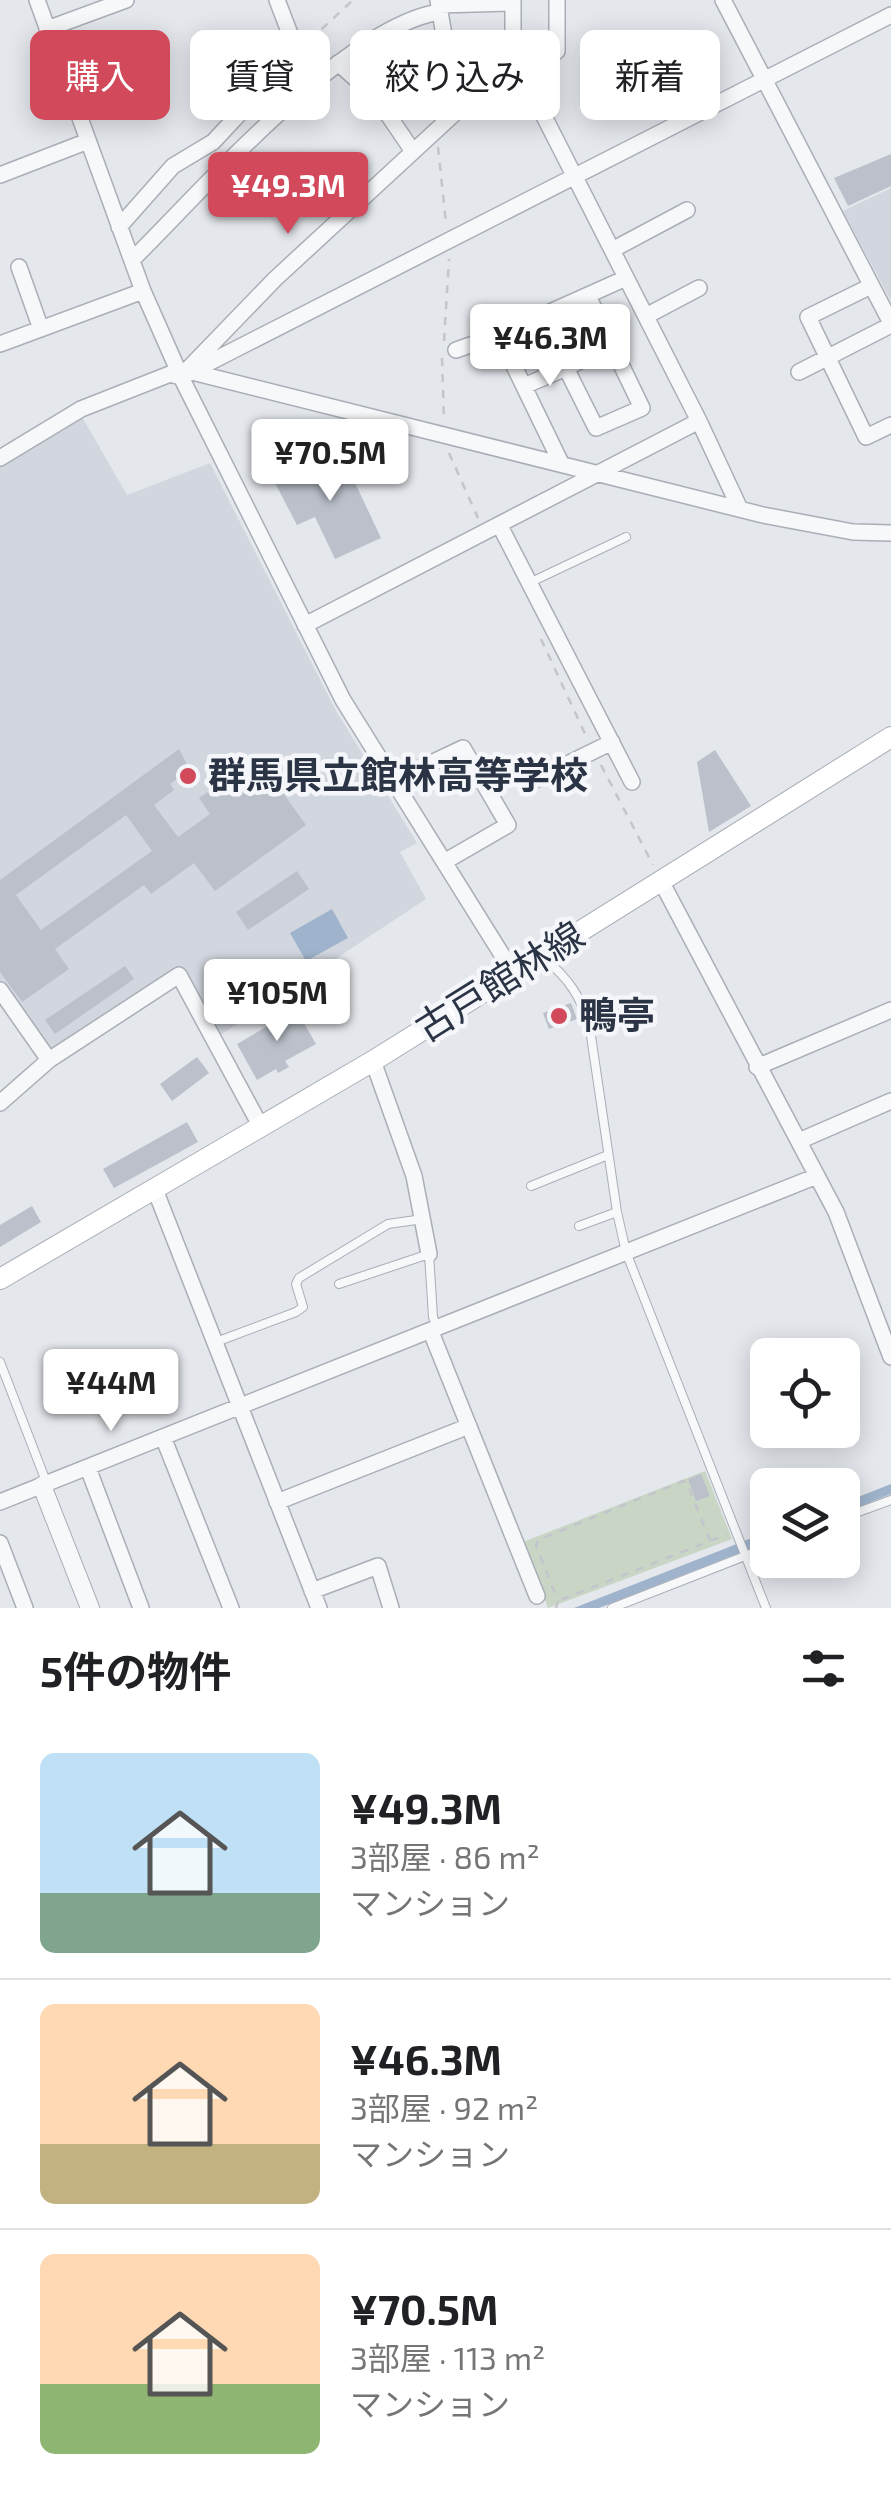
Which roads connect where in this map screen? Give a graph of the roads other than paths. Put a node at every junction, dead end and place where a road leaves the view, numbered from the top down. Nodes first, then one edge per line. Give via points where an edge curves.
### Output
1 (37, 0) edge
2 (126, 0) edge
3 (277, 0) edge
4 (557, 0) edge
5 (723, 0) edge
6 (512, 2) edge
7 (439, 5) edge
8 (891, 15) edge
9 (47, 29) junction
10 (443, 30) edge
11 (513, 30) edge
12 (557, 30) edge
13 (338, 63) junction
14 (763, 79) junction
15 (447, 120) edge
16 (547, 120) edge
17 (88, 141) junction
18 (412, 150) junction
19 (0, 175) edge
20 (576, 176) junction
21 (687, 210) dead end
22 (119, 227) junction
23 (612, 250) junction
24 (132, 260) junction
25 (18, 267) dead end
26 (626, 278) junction
27 (872, 286) junction
28 (700, 288) dead end
29 (143, 291) junction
30 (588, 296) junction
31 (646, 316) junction
32 (891, 324) edge
33 (40, 329) junction
34 (499, 335) junction
35 (0, 344) edge
36 (612, 346) junction
37 (456, 350) dead end
38 (829, 357) junction
39 (566, 368) junction
40 (799, 372) dead end
41 (186, 375) junction
42 (524, 386) junction
43 (699, 421) junction
44 (891, 425) edge
45 (0, 458) edge
46 (561, 463) junction
47 (598, 472) junction
48 (740, 509) junction
49 (491, 527) junction
50 (891, 532) edge
51 (626, 537) dead end
52 (529, 583) junction
53 (305, 624) junction
54 (891, 737) edge
55 (612, 742) junction
56 (394, 781) junction
57 (534, 781) dead end
58 (632, 782) dead end
59 (444, 862) junction
60 (659, 876) junction
61 (543, 956) junction
62 (514, 974) junction
63 (0, 990) edge
64 (891, 1010) edge
65 (50, 1060) junction
66 (373, 1060) junction
67 (757, 1067) junction
68 (891, 1101) edge
69 (0, 1103) edge
70 (261, 1127) junction
71 (798, 1141) junction
72 (608, 1155) junction
73 (817, 1176) junction
74 (531, 1186) dead end
75 (154, 1187) junction
76 (617, 1212) junction
77 (423, 1219) junction
78 (580, 1226) dead end
79 (626, 1252) junction
80 (429, 1254) junction
81 (0, 1279) edge
82 (339, 1284) dead end
83 (434, 1331) junction
84 (216, 1342) junction
85 (891, 1357) edge
86 (0, 1362) edge
87 (238, 1406) junction
88 (468, 1426) junction
89 (164, 1437) junction
90 (88, 1468) junction
91 (44, 1485) junction
92 (891, 1500) edge
93 (0, 1502) edge
94 (276, 1502) junction
95 (860, 1511) edge
96 (0, 1544) edge
97 (750, 1554) edge
98 (745, 1556) junction
99 (312, 1591) junction
100 (540, 1602) edge
101 (25, 1608) edge
102 (90, 1608) edge
103 (141, 1608) edge
104 (231, 1608) edge
105 (318, 1608) edge
106 (390, 1608) edge
107 (612, 1608) edge
108 (766, 1608) edge

1 - 9 street
2 - 9 street
3 - 22 street via 297,52 214,142 173,166
4 - 12 street
5 - 14 street
6 - 7 street
6 - 11 street
7 - 10 street
7 - 13 street
8 - 14 street
9 - 17 street
13 - 18 street via 376,97
13 - 24 street
14 - 20 street
14 - 27 street
15 - 18 street
16 - 20 street
17 - 19 street
17 - 22 street
18 - 41 street via 263,291
20 - 23 street
20 - 41 street
21 - 23 street
22 - 24 street
23 - 26 street
24 - 29 street
25 - 33 street
26 - 30 street
26 - 31 street
27 - 32 street
27 - 38 street via 808,317
28 - 31 street
29 - 33 street
29 - 41 street
30 - 34 street
30 - 36 street
31 - 43 street
32 - 38 street
33 - 35 street
34 - 37 street
34 - 42 street
36 - 39 street
36 - 39 street via 642,408 596,428
38 - 40 street
38 - 44 street via 866,436
39 - 42 street
41 - 45 street via 170,374 81,409
41 - 46 street
41 - 53 street
42 - 46 street
43 - 47 street
43 - 48 street
46 - 47 street
47 - 48 street
47 - 49 street
48 - 50 street via 853,532
49 - 52 street
49 - 53 street
51 - 52 lane
52 - 55 street
53 - 56 street
54 - 60 main road, 古戸館林線
55 - 57 street
55 - 58 street
56 - 59 street
56 - 59 street via 463,748 508,825
59 - 62 street
60 - 61 main road, 古戸館林線
60 - 67 street
61 - 62 main road, 古戸館林線
61 - 72 lane via 582,1002
62 - 66 main road, 古戸館林線
63 - 65 street
64 - 67 street
65 - 69 street
65 - 70 street via 179,974
66 - 70 main road, 古戸館林線
66 - 77 street
67 - 71 street
68 - 71 street
70 - 75 main road, 古戸館林線
71 - 73 street
72 - 74 lane
72 - 76 lane
73 - 79 street
73 - 85 street
75 - 81 main road, 古戸館林線
75 - 84 street
76 - 78 lane
76 - 79 lane
77 - 80 street
77 - 84 lane via 388,1224 298,1278 303,1306 296,1312
79 - 83 street
79 - 98 lane
80 - 82 lane
80 - 83 lane
83 - 87 street
83 - 88 street
84 - 87 street
86 - 91 lane
87 - 89 street
87 - 94 street
88 - 94 street
88 - 100 street
89 - 90 street
89 - 104 street
90 - 91 street
90 - 103 street
91 - 93 street
91 - 102 street
92 - 95 lane
94 - 99 street
96 - 101 street
97 - 98 lane
98 - 107 lane
98 - 108 lane
99 - 105 street
99 - 106 street via 378,1566

